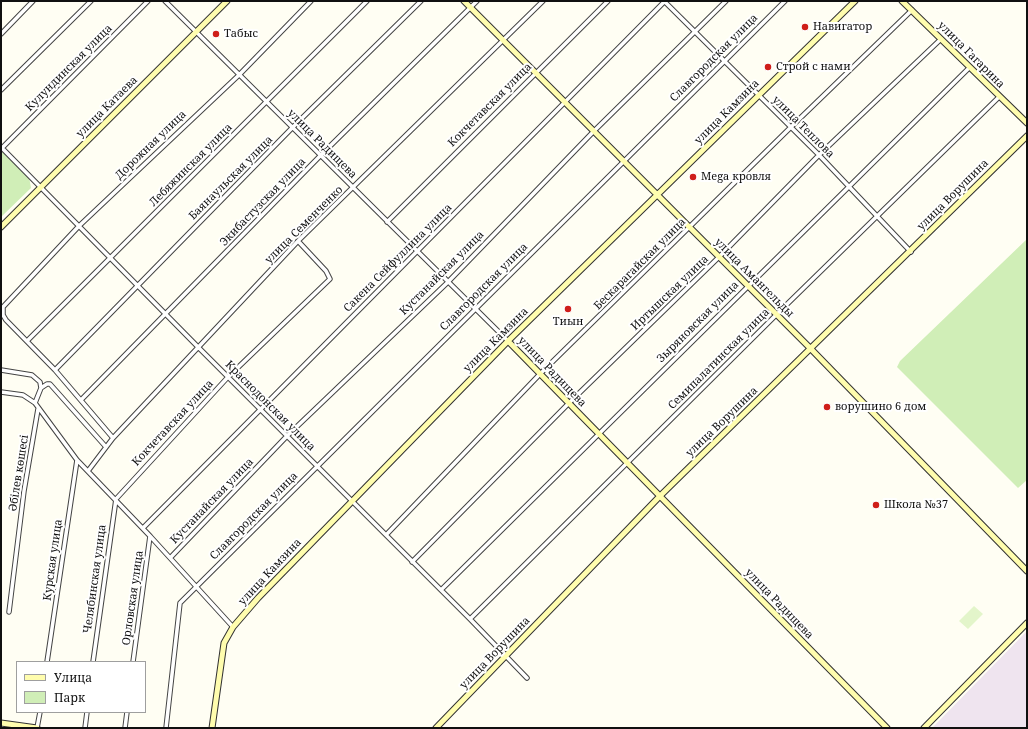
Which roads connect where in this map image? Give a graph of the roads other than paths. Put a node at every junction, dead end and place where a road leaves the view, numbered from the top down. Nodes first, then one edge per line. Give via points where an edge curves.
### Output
1 (33, 1) edge
2 (91, 1) edge
3 (148, 1) edge
4 (165, 1) edge
5 (227, 1) edge
6 (311, 1) edge
7 (367, 1) edge
8 (421, 1) edge
9 (464, 1) edge
10 (477, 1) edge
11 (543, 1) edge
12 (608, 1) edge
13 (665, 1) edge
14 (726, 1) edge
15 (785, 1) edge
16 (855, 1) edge
17 (902, 1) edge
18 (471, 8) junction
19 (912, 10) junction
20 (196, 32) junction
21 (695, 32) junction
22 (1, 34) edge
23 (941, 39) junction
24 (503, 40) junction
25 (724, 61) junction
26 (969, 68) junction
27 (535, 72) junction
28 (239, 75) junction
29 (1, 90) edge
30 (758, 95) junction
31 (1000, 97) junction
32 (267, 103) junction
33 (566, 103) junction
34 (1027, 123) edge
35 (791, 127) junction
36 (292, 128) junction
37 (594, 131) junction
38 (1027, 136) edge
39 (1, 147) edge
40 (819, 154) junction
41 (320, 156) junction
42 (623, 161) junction
43 (848, 186) junction
44 (40, 187) junction
45 (352, 188) junction
46 (657, 195) junction
47 (877, 217) junction
48 (386, 222) junction
49 (79, 226) junction
50 (1, 227) edge
51 (689, 228) junction
52 (298, 242) junction
53 (416, 252) junction
54 (911, 252) junction
55 (110, 258) junction
56 (719, 258) junction
57 (447, 283) junction
58 (137, 286) junction
59 (748, 286) junction
60 (474, 310) junction
61 (2, 312) junction
62 (166, 314) junction
63 (777, 314) junction
64 (1, 322) edge
65 (27, 342) junction
66 (508, 342) junction
67 (199, 348) junction
68 (811, 349) junction
69 (1, 370) edge
70 (55, 370) junction
71 (540, 374) junction
72 (228, 377) junction
73 (41, 388) junction
74 (1, 392) edge
75 (81, 400) junction
76 (35, 403) junction
77 (569, 403) junction
78 (38, 409) junction
79 (261, 409) junction
80 (598, 434) junction
81 (288, 436) junction
82 (113, 438) junction
83 (106, 447) junction
84 (77, 460) junction
85 (627, 463) junction
86 (316, 465) junction
87 (88, 471) junction
88 (660, 496) junction
89 (116, 499) junction
90 (352, 501) junction
91 (144, 528) junction
92 (386, 535) junction
93 (150, 536) junction
94 (171, 557) junction
95 (412, 562) junction
96 (1027, 571) edge
97 (197, 586) junction
98 (441, 590) junction
99 (9, 612) dead end
100 (470, 619) junction
101 (1027, 622) edge
102 (233, 627) junction
103 (506, 657) junction
104 (47, 661) edge
105 (92, 661) edge
106 (133, 661) edge
107 (527, 678) dead end
108 (40, 713) edge
109 (87, 713) edge
110 (127, 713) edge
111 (1, 723) edge
112 (37, 728) edge
113 (85, 728) edge
114 (125, 728) edge
115 (166, 728) edge
116 (212, 728) edge
117 (436, 728) edge
118 (887, 728) edge
119 (924, 728) edge

1 - 22 street
2 - 29 street
3 - 39 street, Кулундинская улица
4 - 20 street, улица Радищева
5 - 20 street, улица Катаева
6 - 28 street, Дорожная улица
7 - 32 street, Лебяжинская улица
8 - 36 street, Баянаульская улица
9 - 18 street, улица Амангельды
10 - 18 street, Экибастузская улица
11 - 24 street, улица Семенченко
12 - 27 street, Кокчетавская улица
13 - 21 street, улица Теплова
13 - 33 street, Сакена Сейфуллина улица
14 - 21 street, Кустанайская улица
15 - 25 street, Славгородская улица
16 - 30 street, улица Камзина
17 - 19 street, улица Гагарина
18 - 24 street, улица Амангельды
18 - 41 street, Экибастузская улица
19 - 23 street, улица Гагарина
19 - 35 street, Бескарагайская улица
20 - 28 street, улица Радищева
20 - 44 street, улица Катаева
21 - 25 street, улица Теплова
21 - 37 street, Кустанайская улица
23 - 26 street, улица Гагарина
23 - 40 street, Иртышская улица
24 - 27 street, улица Амангельды
24 - 45 street, улица Семенченко
25 - 30 street, улица Теплова
25 - 42 street, Славгородская улица
26 - 31 street, улица Гагарина
26 - 43 street, Зыряновская улица
27 - 33 street, улица Амангельды
27 - 48 street, Кокчетавская улица
28 - 32 street, улица Радищева
28 - 49 street, Дорожная улица
30 - 35 street, улица Теплова
30 - 46 street, улица Камзина
31 - 34 street, улица Гагарина
31 - 47 street, Семипалатинская улица
32 - 36 street, улица Радищева
32 - 55 street, Лебяжинская улица
33 - 37 street, улица Амангельды
33 - 53 street, Сакена Сейфуллина улица
35 - 40 street, улица Теплова
35 - 51 street, Бескарагайская улица
36 - 41 street, улица Радищева
36 - 58 street, Баянаульская улица
37 - 42 street, улица Амангельды
37 - 57 street, Кустанайская улица
38 - 54 street, улица Ворушина
39 - 44 street, Краснодонская улица
40 - 43 street, улица Теплова
40 - 56 street, Иртышская улица
41 - 45 street, улица Радищева
41 - 62 street, Экибастузская улица
42 - 46 street, улица Амангельды
42 - 60 street, Славгородская улица
43 - 47 street, улица Теплова
43 - 59 street, Зыряновская улица
44 - 49 street, Краснодонская улица
44 - 50 street, улица Катаева
45 - 48 street, улица Радищева
45 - 52 street, улица Семенченко
46 - 51 street, улица Амангельды
46 - 66 street, улица Камзина
47 - 54 street, улица Теплова
47 - 63 street, Семипалатинская улица
48 - 53 street, улица Радищева
49 - 55 street, Краснодонская улица
49 - 61 street, Дорожная улица via 5,303
51 - 56 street, улица Амангельды
51 - 71 street, Бескарагайская улица
52 - 67 street, улица Семенченко
52 - 72 street, Кокчетавская улица via 330,279
53 - 57 street, улица Радищева
53 - 79 street, Сакена Сейфуллина улица
54 - 68 street, улица Ворушина
55 - 58 street, Краснодонская улица
55 - 65 street, Лебяжинская улица
56 - 59 street, улица Амангельды
56 - 77 street, Иртышская улица
57 - 60 street, улица Радищева
57 - 81 street, Кустанайская улица
58 - 62 street, Краснодонская улица
58 - 70 street, Баянаульская улица
59 - 63 street, улица Амангельды
59 - 80 street, Зыряновская улица
60 - 66 street, улица Радищева
60 - 86 street, Славгородская улица
61 - 64 street
61 - 65 street via 6,320
62 - 67 street, Краснодонская улица
62 - 75 street, Экибастузская улица
63 - 68 street, улица Амангельды
63 - 85 street, Семипалатинская улица
65 - 70 street
66 - 71 street, улица Радищева
66 - 90 street, улица Камзина
67 - 72 street, Краснодонская улица
67 - 82 street, улица Семенченко
68 - 88 street, улица Ворушина
68 - 96 street, улица Амангельды
69 - 73 street via 32,375 40,382
70 - 75 street
71 - 77 street, улица Радищева
71 - 92 street, Бескарагайская улица
72 - 79 street, Краснодонская улица
72 - 89 street, Кокчетавская улица
73 - 76 street
73 - 83 street via 47,384 55,387
74 - 76 street via 23,395
75 - 82 street
76 - 78 street
77 - 80 street, улица Радищева
77 - 95 street, Иртышская улица
78 - 84 street
78 - 99 street, Әбілев көшесі via 24,492
79 - 81 street, Краснодонская улица
79 - 91 street, Сакена Сейфуллина улица
80 - 85 street, улица Радищева
80 - 98 street, Зыряновская улица
81 - 86 street, Краснодонская улица
81 - 94 street, Кустанайская улица
82 - 83 street, улица Семенченко
83 - 87 street, улица Семенченко
84 - 87 street
84 - 104 street, Курская улица
85 - 88 street, улица Радищева
85 - 100 street, Семипалатинская улица
86 - 90 street, Краснодонская улица
86 - 97 street, Славгородская улица
87 - 89 street
88 - 103 street, улица Ворушина
88 - 118 street, улица Радищева
89 - 91 street
89 - 105 street, Челябинская улица
90 - 92 street, Краснодонская улица
90 - 102 street, улица Камзина
91 - 93 street
92 - 95 street, Краснодонская улица
93 - 94 street
93 - 106 street, Орловская улица
94 - 97 street
95 - 98 street, Краснодонская улица
97 - 102 street
97 - 115 street, Славгородская улица via 180,603
98 - 100 street, Краснодонская улица
100 - 103 street, Краснодонская улица
101 - 119 street
102 - 116 street, улица Камзина via 222,651
103 - 107 street, Краснодонская улица
103 - 117 street, улица Ворушина
108 - 112 street
109 - 113 street
110 - 114 street
111 - 112 street

